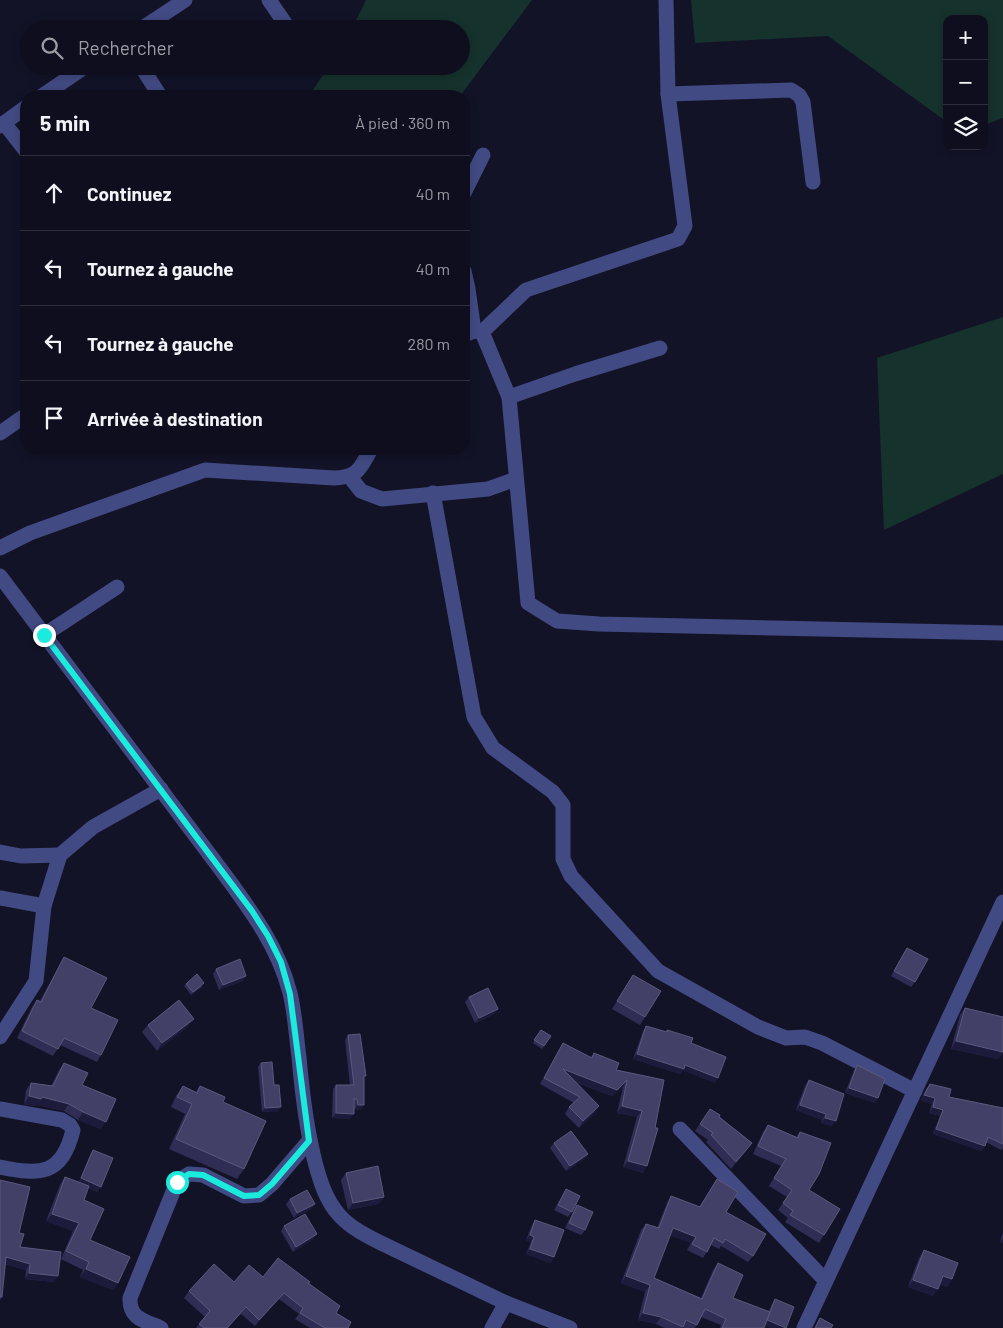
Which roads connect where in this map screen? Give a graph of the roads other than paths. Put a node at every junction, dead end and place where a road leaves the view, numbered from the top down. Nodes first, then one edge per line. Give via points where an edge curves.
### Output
1 (185, 0) edge
2 (269, 0) edge
3 (666, 0) edge
4 (155, 20) edge
5 (283, 20) edge
6 (73, 75) edge
7 (147, 75) edge
8 (51, 90) edge
9 (156, 90) edge
10 (668, 94) junction
11 (20, 112) edge
12 (2, 124) edge
13 (20, 144) edge
14 (483, 154) dead end
15 (470, 181) edge
16 (813, 182) dead end
17 (470, 307) edge
18 (473, 333) edge
19 (660, 348) dead end
20 (508, 397) junction
21 (20, 419) edge
22 (0, 433) edge
23 (368, 455) edge
24 (350, 477) junction
25 (516, 480) junction
26 (433, 493) junction
27 (0, 548) edge
28 (0, 576) edge
29 (117, 588) dead end
30 (1003, 633) edge
31 (44, 635) junction
32 (161, 788) junction
33 (0, 852) edge
34 (60, 855) junction
35 (0, 898) edge
36 (1003, 902) edge
37 (44, 906) junction
38 (0, 1037) edge
39 (915, 1091) junction
40 (0, 1109) edge
41 (680, 1129) dead end
42 (309, 1141) junction
43 (0, 1167) edge
44 (825, 1280) junction
45 (506, 1303) junction
46 (161, 1328) edge
47 (492, 1328) edge
48 (570, 1328) edge
49 (804, 1328) edge

1 - 4 street
2 - 5 street
3 - 10 street
6 - 8 street
7 - 9 street
10 - 16 street via 791,90 799,94 803,102
10 - 18 street via 685,226 678,239 526,290
11 - 12 street
12 - 13 street
14 - 15 street
17 - 18 street
18 - 20 street
19 - 20 street
20 - 25 street
21 - 22 street
23 - 24 street via 359,470
24 - 26 street via 361,491 382,499
24 - 27 street via 205,470 30,533
25 - 26 street via 488,489
25 - 30 street via 528,603 557,621
26 - 39 street via 474,717 493,748 553,792 563,805 563,859 571,876 658,971 758,1027 786,1038 805,1037 822,1043
28 - 31 street
29 - 31 street
31 - 32 street
32 - 34 street via 93,827
32 - 42 street via 252,911 281,962 290,994
33 - 34 street via 21,856
34 - 37 street
35 - 37 street
36 - 39 street
37 - 38 street via 36,980
39 - 44 street
40 - 43 street via 62,1120 73,1130 62,1159 51,1167 38,1172
41 - 44 street
42 - 45 street via 328,1201 340,1217 381,1243
42 - 46 street via 259,1195 244,1196 203,1175 189,1174 177,1182 129,1307 136,1317
44 - 49 street
45 - 47 street
45 - 48 street

